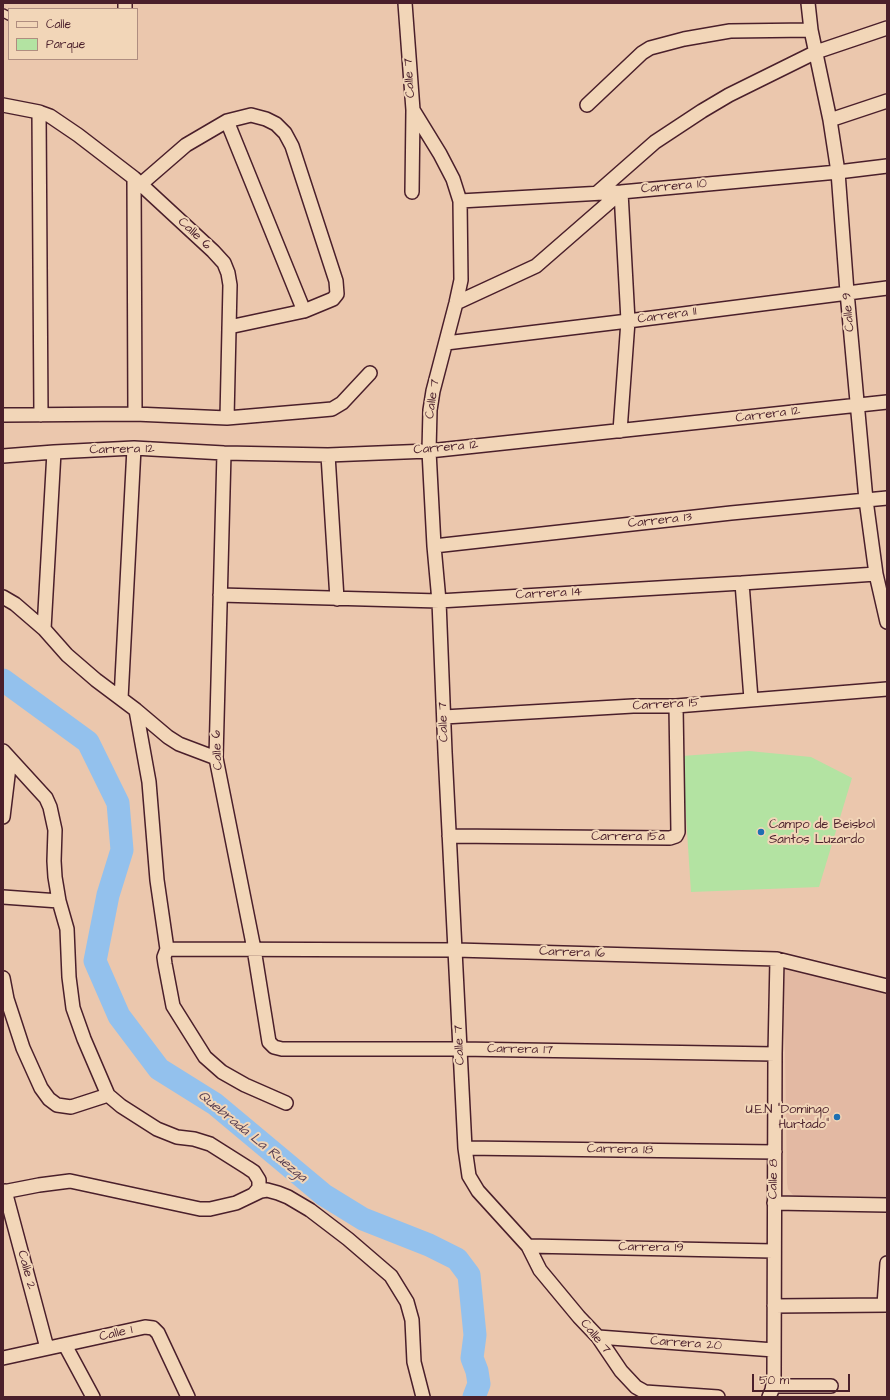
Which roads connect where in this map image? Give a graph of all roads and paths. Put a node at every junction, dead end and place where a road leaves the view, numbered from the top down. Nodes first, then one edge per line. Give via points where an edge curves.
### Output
1 (405, 3) edge
2 (808, 3) edge
3 (887, 28) edge
4 (811, 30) junction
5 (816, 52) junction
6 (887, 101) edge
7 (3, 105) edge
8 (587, 105) dead end
9 (413, 110) junction
10 (39, 112) junction
11 (830, 120) junction
12 (227, 121) junction
13 (887, 166) edge
14 (838, 172) junction
15 (138, 181) junction
16 (412, 192) dead end
17 (621, 192) junction
18 (597, 193) junction
19 (460, 201) junction
20 (887, 288) edge
21 (847, 292) junction
22 (456, 303) junction
23 (304, 311) junction
24 (628, 322) junction
25 (229, 327) junction
26 (446, 343) junction
27 (370, 373) dead end
28 (887, 402) edge
29 (858, 404) junction
30 (135, 414) junction
31 (3, 415) edge
32 (41, 415) junction
33 (227, 418) junction
34 (620, 431) junction
35 (134, 448) junction
36 (429, 451) junction
37 (54, 452) junction
38 (224, 453) junction
39 (328, 455) junction
40 (3, 456) edge
41 (887, 498) edge
42 (866, 500) junction
43 (434, 546) junction
44 (876, 574) junction
45 (742, 583) junction
46 (220, 595) junction
47 (3, 598) edge
48 (337, 599) junction
49 (439, 600) junction
50 (887, 622) edge
51 (44, 629) junction
52 (887, 689) edge
53 (121, 699) junction
54 (751, 699) junction
55 (676, 706) junction
56 (136, 710) junction
57 (444, 717) junction
58 (6, 755) edge
59 (216, 758) junction
60 (3, 817) edge
61 (449, 836) junction
62 (3, 897) edge
63 (58, 901) junction
64 (254, 948) junction
65 (167, 949) junction
66 (456, 950) junction
67 (777, 959) junction
68 (3, 978) edge
69 (887, 986) edge
70 (269, 1042) joint
71 (460, 1049) junction
72 (775, 1054) junction
73 (108, 1095) junction
74 (286, 1103) dead end
75 (465, 1148) junction
76 (775, 1152) junction
77 (4, 1191) edge
78 (254, 1194) junction
79 (774, 1203) junction
80 (887, 1205) edge
81 (528, 1246) junction
82 (773, 1251) junction
83 (887, 1263) edge
84 (886, 1305) edge
85 (774, 1306) junction
86 (598, 1338) junction
87 (65, 1345) junction
88 (47, 1348) junction
89 (774, 1350) junction
90 (3, 1358) edge
91 (831, 1386) dead end
92 (771, 1392) edge
93 (93, 1397) edge
94 (188, 1397) edge
95 (423, 1397) edge
96 (718, 1397) edge

1 - 9 street, Calle 7
2 - 4 street, Calle 9
3 - 5 street
4 - 5 street, Calle 9
4 - 8 street via 730,31 684,38 650,48
5 - 11 street, Calle 9
5 - 18 street via 740,89 702,111 655,142
6 - 11 street
7 - 10 street, Calle 6
9 - 16 street
9 - 19 street, Calle 7 via 453,179
10 - 15 street, Calle 6 via 78,135
10 - 32 street
11 - 14 street, Calle 9
12 - 15 street via 186,145
12 - 23 street
12 - 23 street via 251,115 266,119 285,133 292,146 338,288 338,294 333,299
13 - 14 street, Carrera 10
14 - 17 street, Carrera 10
14 - 21 street, Calle 9
15 - 25 street, Calle 6 via 224,263 230,285
15 - 30 street
17 - 18 street, Carrera 10
17 - 22 street via 536,266
17 - 24 street
18 - 19 street, Carrera 10
19 - 22 street, Calle 7 via 461,280
20 - 21 street, Carrera 11
21 - 24 street, Carrera 11
21 - 29 street, Calle 9
22 - 26 street, Calle 7
23 - 25 street
24 - 26 street, Carrera 11
24 - 34 street
25 - 33 street, Calle 6
26 - 36 street, Calle 7 via 430,410
27 - 33 street via 342,403 332,409
28 - 29 street, Carrera 12
29 - 34 street, Carrera 12
29 - 42 street, Calle 9
30 - 32 street
30 - 33 street
31 - 32 street
34 - 36 street, Carrera 12
35 - 37 street, Carrera 12
35 - 38 street, Carrera 12
35 - 53 street
36 - 39 street, Carrera 12
36 - 43 street, Calle 7
37 - 40 street, Carrera 12
37 - 51 street
38 - 39 street, Carrera 12
38 - 46 street, Calle 6
39 - 48 street
41 - 42 street, Carrera 13
42 - 43 street, Carrera 13
42 - 44 street, Calle 9
43 - 49 street, Calle 7
44 - 45 street, Carrera 14
44 - 50 street, Calle 9
45 - 49 street, Carrera 14
45 - 54 street
46 - 48 street, Carrera 14
46 - 59 street, Calle 6
47 - 51 street via 15,604
48 - 49 street, Carrera 14
49 - 57 street, Calle 7
51 - 53 street via 66,655
52 - 54 street, Carrera 15
53 - 56 street
54 - 55 street, Carrera 15
55 - 57 street, Carrera 15 via 633,706
55 - 61 street, Carrera 15a via 676,836
56 - 59 street via 179,744
56 - 65 street via 149,782 157,880
57 - 61 street, Calle 7
58 - 60 street
58 - 63 street via 46,798 50,807 55,830 54,861
59 - 64 street, Calle 6
61 - 66 street, Calle 7
62 - 63 street
63 - 73 street via 67,929 73,1008
64 - 65 street, Carrera 16
64 - 66 street, Carrera 16
64 - 70 street, Calle 6
65 - 74 street via 164,957 173,1006 205,1057 222,1072
66 - 67 street, Carrera 16
66 - 71 street, Calle 7
67 - 69 street, Carrera 16
67 - 72 street, Calle 8
68 - 73 street via 23,1048 40,1088 48,1099 57,1105 71,1107
70 - 71 street, Carrera 17 via 274,1048 282,1049
71 - 72 street, Carrera 17
71 - 75 street, Calle 7
72 - 76 street, Calle 8
73 - 78 street via 158,1129 210,1144 254,1172 259,1180 259,1188
75 - 76 street, Carrera 18
75 - 81 street, Calle 7 via 472,1183
76 - 79 street, Calle 8
77 - 78 street via 70,1181 200,1209 236,1203
77 - 88 street, Calle 2
78 - 95 street via 267,1190 288,1197 310,1210 391,1276 407,1302 412,1320 414,1362
79 - 80 street
79 - 82 street, Calle 8
81 - 82 street, Carrera 19
81 - 86 street, Calle 7 via 540,1270
82 - 85 street, Calle 8
83 - 84 street
84 - 85 street
85 - 89 street, Calle 8
86 - 89 street, Carrera 20
86 - 96 street, Calle 7 via 621,1372 645,1392
87 - 88 street, Calle 1
87 - 93 street
87 - 94 street, Calle 1 via 153,1328 158,1333
88 - 90 street, Calle 1
89 - 92 street, Calle 8
91 - 92 street

